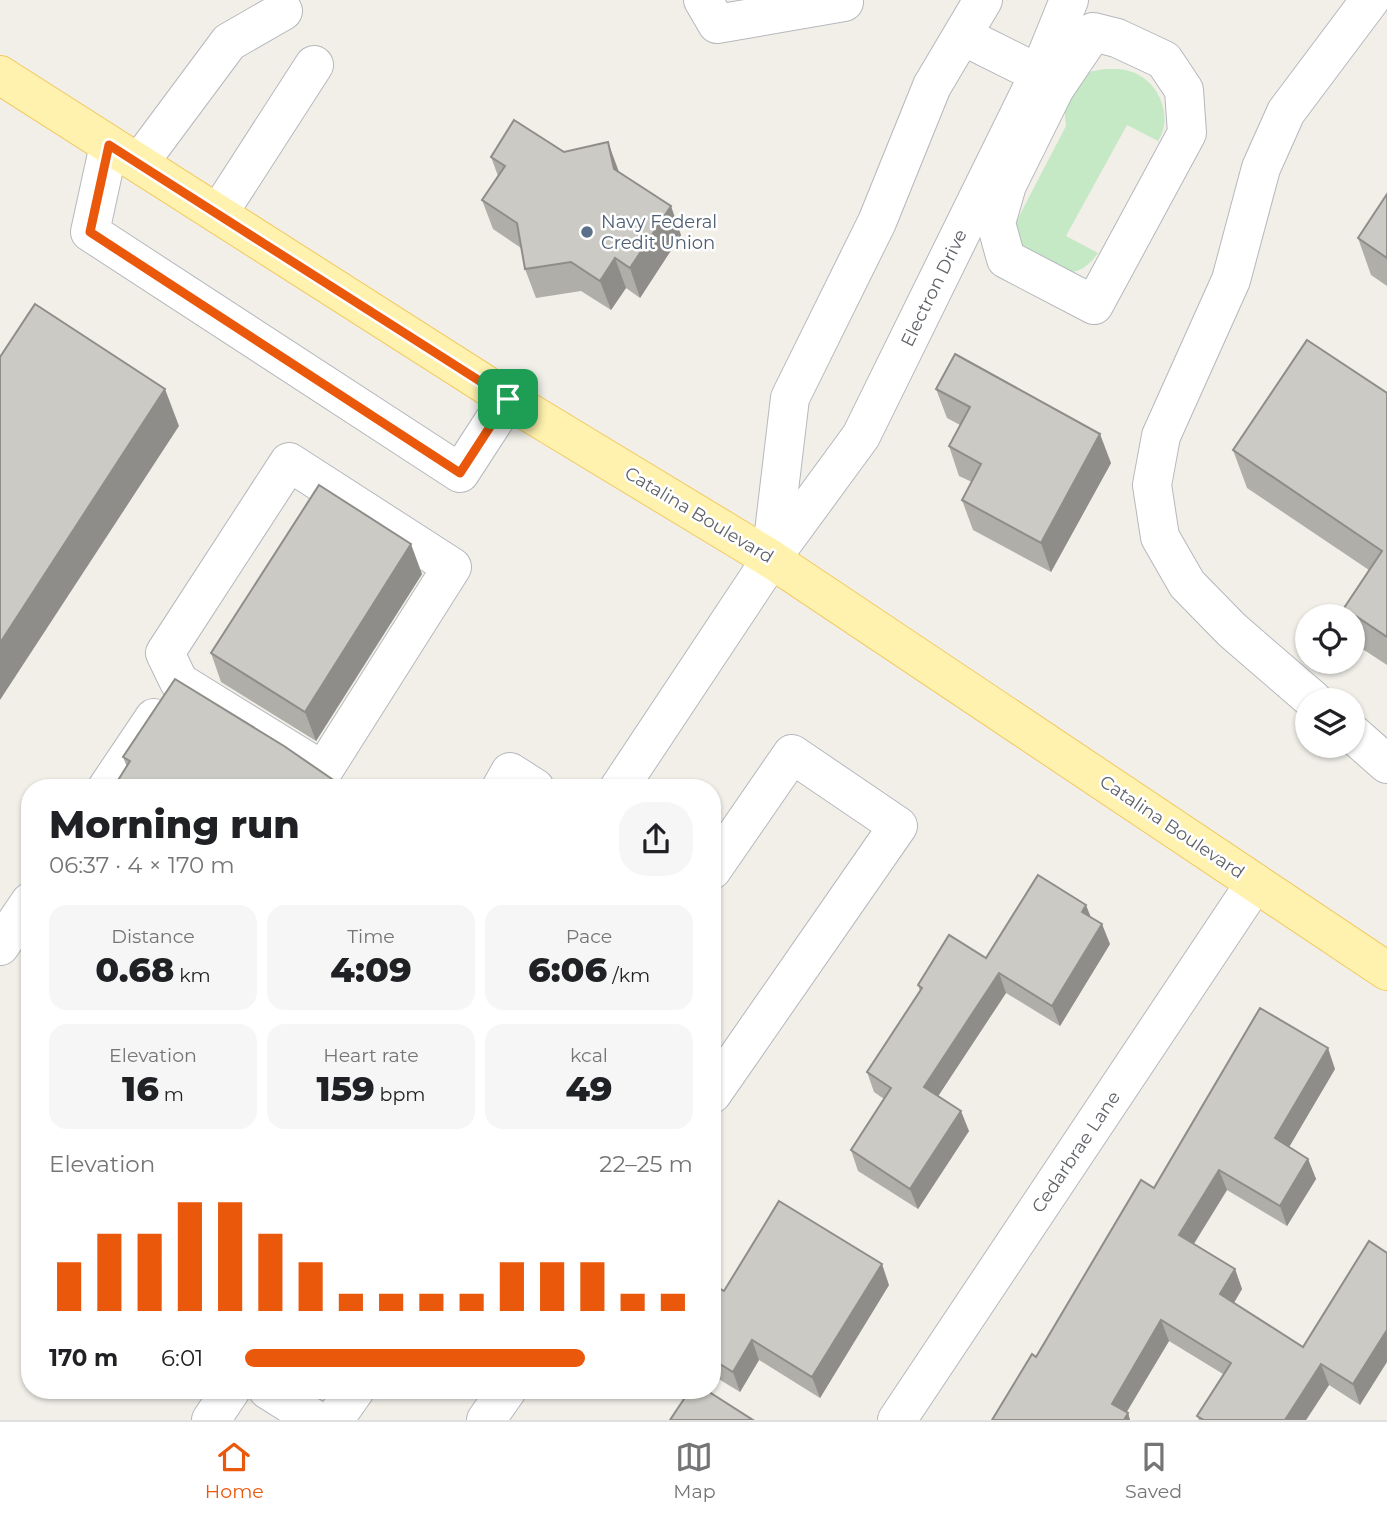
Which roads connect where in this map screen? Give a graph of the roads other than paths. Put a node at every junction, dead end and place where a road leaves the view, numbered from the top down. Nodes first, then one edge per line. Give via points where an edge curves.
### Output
1 (704, 0) edge
2 (983, 0) edge
3 (1069, 0) edge
4 (1370, 0) edge
5 (844, 2) dead end
6 (283, 11) dead end
7 (963, 36) junction
8 (314, 65) dead end
9 (0, 75) edge
10 (1047, 81) junction
11 (124, 154) junction
12 (218, 214) junction
13 (508, 399) junction
14 (771, 559) junction
15 (179, 682) junction
16 (1299, 688) edge
17 (1365, 745) edge
18 (1387, 764) edge
19 (113, 779) edge
20 (506, 779) edge
21 (521, 779) edge
22 (625, 779) edge
23 (721, 857) edge
24 (1255, 883) junction
25 (21, 915) edge
26 (0, 946) edge
27 (1387, 971) edge
28 (721, 1081) edge
29 (225, 1399) edge
30 (282, 1399) edge
31 (349, 1399) edge
32 (501, 1399) edge
33 (211, 1420) edge
34 (316, 1420) edge
35 (334, 1420) edge
36 (486, 1420) edge
37 (897, 1420) edge

1 - 5 street via 717,23
2 - 7 street, Electron Drive
3 - 10 street, Electron Drive
4 - 16 street via 1286,112 1261,168 1231,280 1161,436 1152,485 1160,537 1187,584
6 - 11 street via 229,42
7 - 10 street
7 - 14 street, Electron Drive via 932,86 877,222 790,398
8 - 12 street
9 - 11 main road, Catalina Boulevard
10 - 10 street via 1093,32 1164,60 1185,90 1187,133 1094,305 1006,259 996,223
10 - 14 street, Electron Drive via 862,436
11 - 12 main road, Catalina Boulevard
11 - 13 street via 90,232 460,473
12 - 13 main road, Catalina Boulevard
13 - 14 main road, Catalina Boulevard
14 - 22 street, Electron Drive
14 - 24 main road, Catalina Boulevard
15 - 15 street via 165,653 289,462 452,567 323,771
15 - 19 street
17 - 18 street
20 - 21 street via 510,772
23 - 28 street via 792,754 898,826
24 - 27 main road, Catalina Boulevard
24 - 37 street, Cedarbrae Lane
25 - 26 street
29 - 33 street
30 - 34 street
31 - 35 street
32 - 36 street

